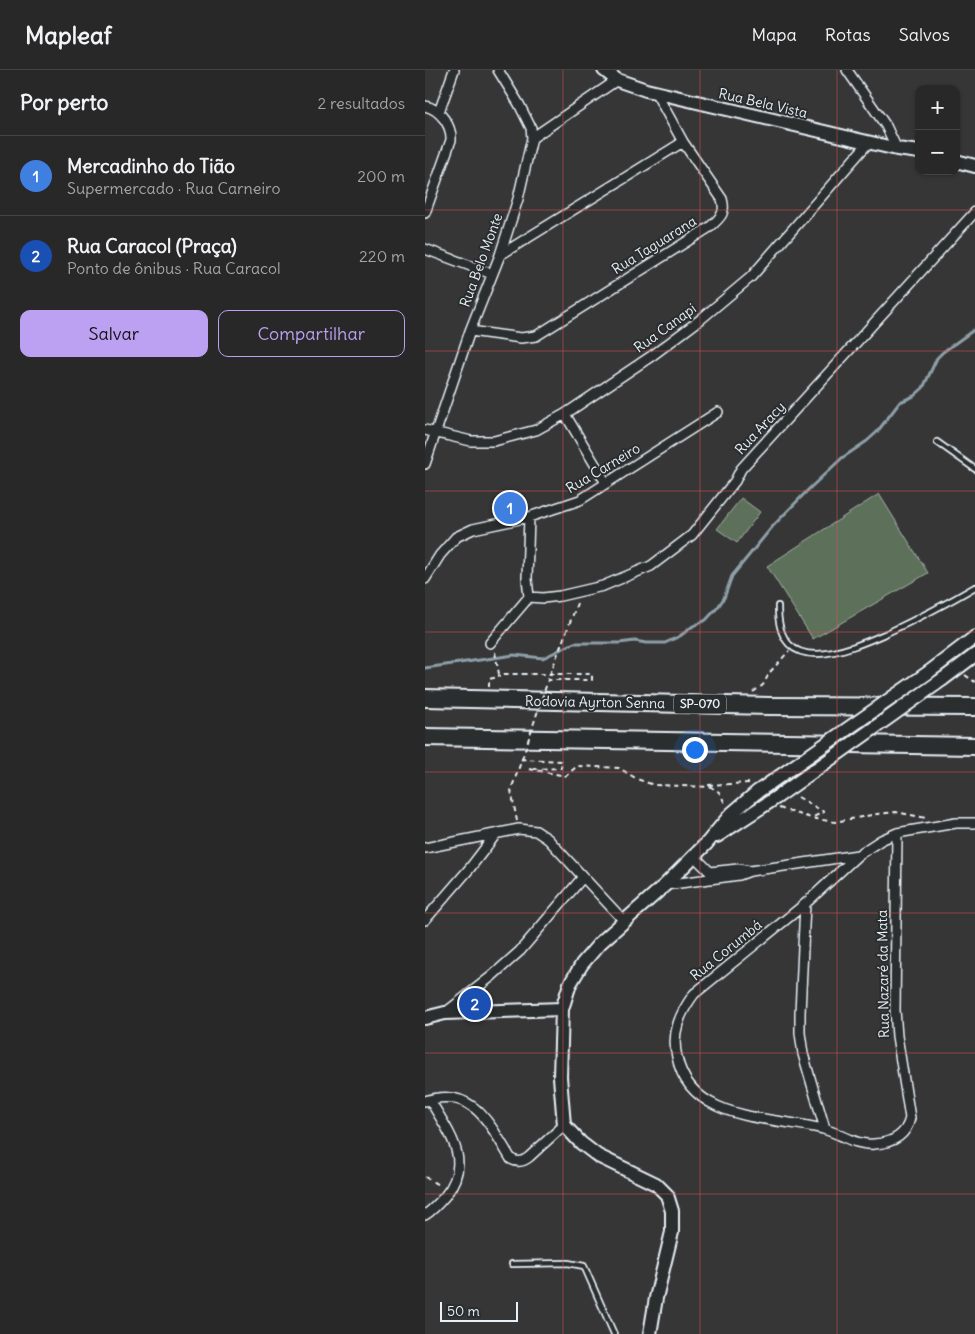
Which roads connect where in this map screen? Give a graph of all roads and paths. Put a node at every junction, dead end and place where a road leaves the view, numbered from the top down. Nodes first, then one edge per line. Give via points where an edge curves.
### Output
1 (454, 70) edge
2 (497, 70) edge
3 (605, 70) edge
4 (847, 70) edge
5 (617, 80) junction
6 (656, 93) junction
7 (425, 106) edge
8 (439, 112) junction
9 (532, 138) junction
10 (683, 142) junction
11 (869, 142) junction
12 (897, 149) junction
13 (915, 151) edge
14 (960, 162) edge
15 (975, 166) edge
16 (975, 212) edge
17 (425, 213) edge
18 (425, 249) edge
19 (500, 255) junction
20 (491, 274) junction
21 (470, 331) junction
22 (718, 412) dead end
23 (565, 414) junction
24 (425, 430) edge
25 (436, 433) junction
26 (937, 442) dead end
27 (425, 464) edge
28 (975, 469) edge
29 (606, 483) junction
30 (529, 517) junction
31 (425, 579) edge
32 (975, 587) edge
33 (529, 597) junction
34 (779, 606) dead end
35 (574, 612) dead end
36 (975, 637) edge
37 (493, 647) joint
38 (793, 648) junction
39 (975, 655) edge
40 (499, 674) junction
41 (550, 674) junction
42 (548, 680) junction
43 (489, 688) dead end
44 (753, 692) dead end
45 (425, 698) edge
46 (975, 707) edge
47 (425, 738) edge
48 (975, 746) edge
49 (522, 760) junction
50 (703, 786) junction
51 (756, 787) junction
52 (797, 797) dead end
53 (765, 805) junction
54 (731, 814) junction
55 (811, 818) junction
56 (930, 819) dead end
57 (975, 823) edge
58 (519, 829) junction
59 (897, 833) junction
60 (496, 834) junction
61 (707, 843) junction
62 (425, 848) edge
63 (858, 855) junction
64 (694, 856) junction
65 (750, 871) junction
66 (583, 877) junction
67 (665, 885) junction
68 (805, 904) junction
69 (425, 920) edge
70 (624, 920) junction
71 (562, 1009) junction
72 (445, 1013) junction
73 (425, 1018) edge
74 (427, 1100) edge
75 (564, 1125) junction
76 (825, 1129) junction
77 (896, 1139) joint
78 (425, 1177) edge
79 (449, 1191) junction
80 (425, 1215) edge
81 (512, 1264) dead end
82 (614, 1334) edge
83 (650, 1334) edge

1 - 8 street
2 - 9 street via 519,104 531,128
3 - 5 main road, Rua Bela Vista
4 - 12 street via 886,126
5 - 6 main road, Rua Bela Vista
5 - 9 street
6 - 10 street, Rua Taguarana
6 - 11 main road, Rua Bela Vista
7 - 8 street
8 - 17 street via 450,130 451,140
9 - 19 street, Rua Belo Monte via 518,199
10 - 19 street
10 - 21 street, Rua Taguarana via 722,198 721,217 536,336 521,338
11 - 12 main road, Rua Bela Vista
11 - 23 street, Rua Canapi via 751,277 701,320
12 - 13 main road, Rua Bela Vista
14 - 15 main road
16 - 33 street, Rua Aracy via 741,469 692,535 651,566 603,586 560,596
18 - 20 street
19 - 20 street, Rua Belo Monte
20 - 21 street, Rua Belo Monte
21 - 25 street, Rua Belo Monte
22 - 29 street, Rua Carneiro
23 - 25 street, Rua Canapi via 537,430 494,441 471,441
23 - 29 street
24 - 25 street, Rua Canapi
25 - 27 street, Rua Belo Monte
26 - 28 lane
29 - 30 street, Rua Carneiro via 580,500
30 - 31 street, Rua Carneiro via 473,529 456,537
30 - 33 street
32 - 38 lane via 925,615 859,645 821,655 805,654
33 - 37 street
34 - 38 lane via 780,628
35 - 41 path
36 - 51 main road, bridge via 929,672
37 - 40 path
38 - 44 path via 763,685
39 - 53 main road, bridge
40 - 41 path
40 - 43 path via 499,677 489,679
41 - 42 path
41 - 42 path via 592,674 592,680
42 - 49 path, bridge
45 - 46 highway, Rodovia Ayrton Senna / SP-070 via 760,706
47 - 48 highway
49 - 50 path via 561,761 561,768 529,769 566,776 577,766 614,767 653,786
49 - 58 path via 511,790
50 - 51 path
50 - 54 path via 719,792
51 - 54 main road
52 - 55 path via 824,812
53 - 55 path
53 - 61 main road
54 - 61 main road
55 - 56 path via 835,822 896,812
57 - 59 street, Rua Corumbá
58 - 60 street
58 - 66 street via 541,834
59 - 63 street, Rua Corumbá
59 - 77 street, Rua Nazaré da Mata via 895,1010 910,1118 904,1133
60 - 62 street
60 - 69 street
61 - 64 main road
63 - 65 street
63 - 68 street, Rua Corumbá
64 - 65 street via 710,872
64 - 67 main road
65 - 67 street
66 - 70 street
66 - 72 street via 520,951
67 - 70 main road
68 - 76 street via 800,1034
68 - 76 street, Rua Corumbá via 694,994 682,1010 674,1047 687,1084 702,1098 726,1110
70 - 71 main road via 582,964 569,984
71 - 72 main road
71 - 75 main road via 560,1077
72 - 73 main road
74 - 75 street via 452,1097 474,1107 515,1161 529,1158
74 - 79 street via 456,1152 458,1173
75 - 83 main road via 598,1156 656,1184 667,1195 672,1211 672,1232
76 - 77 street, Rua Corumbá via 862,1144
78 - 79 path
79 - 80 street
81 - 82 lane via 568,1262 584,1266

